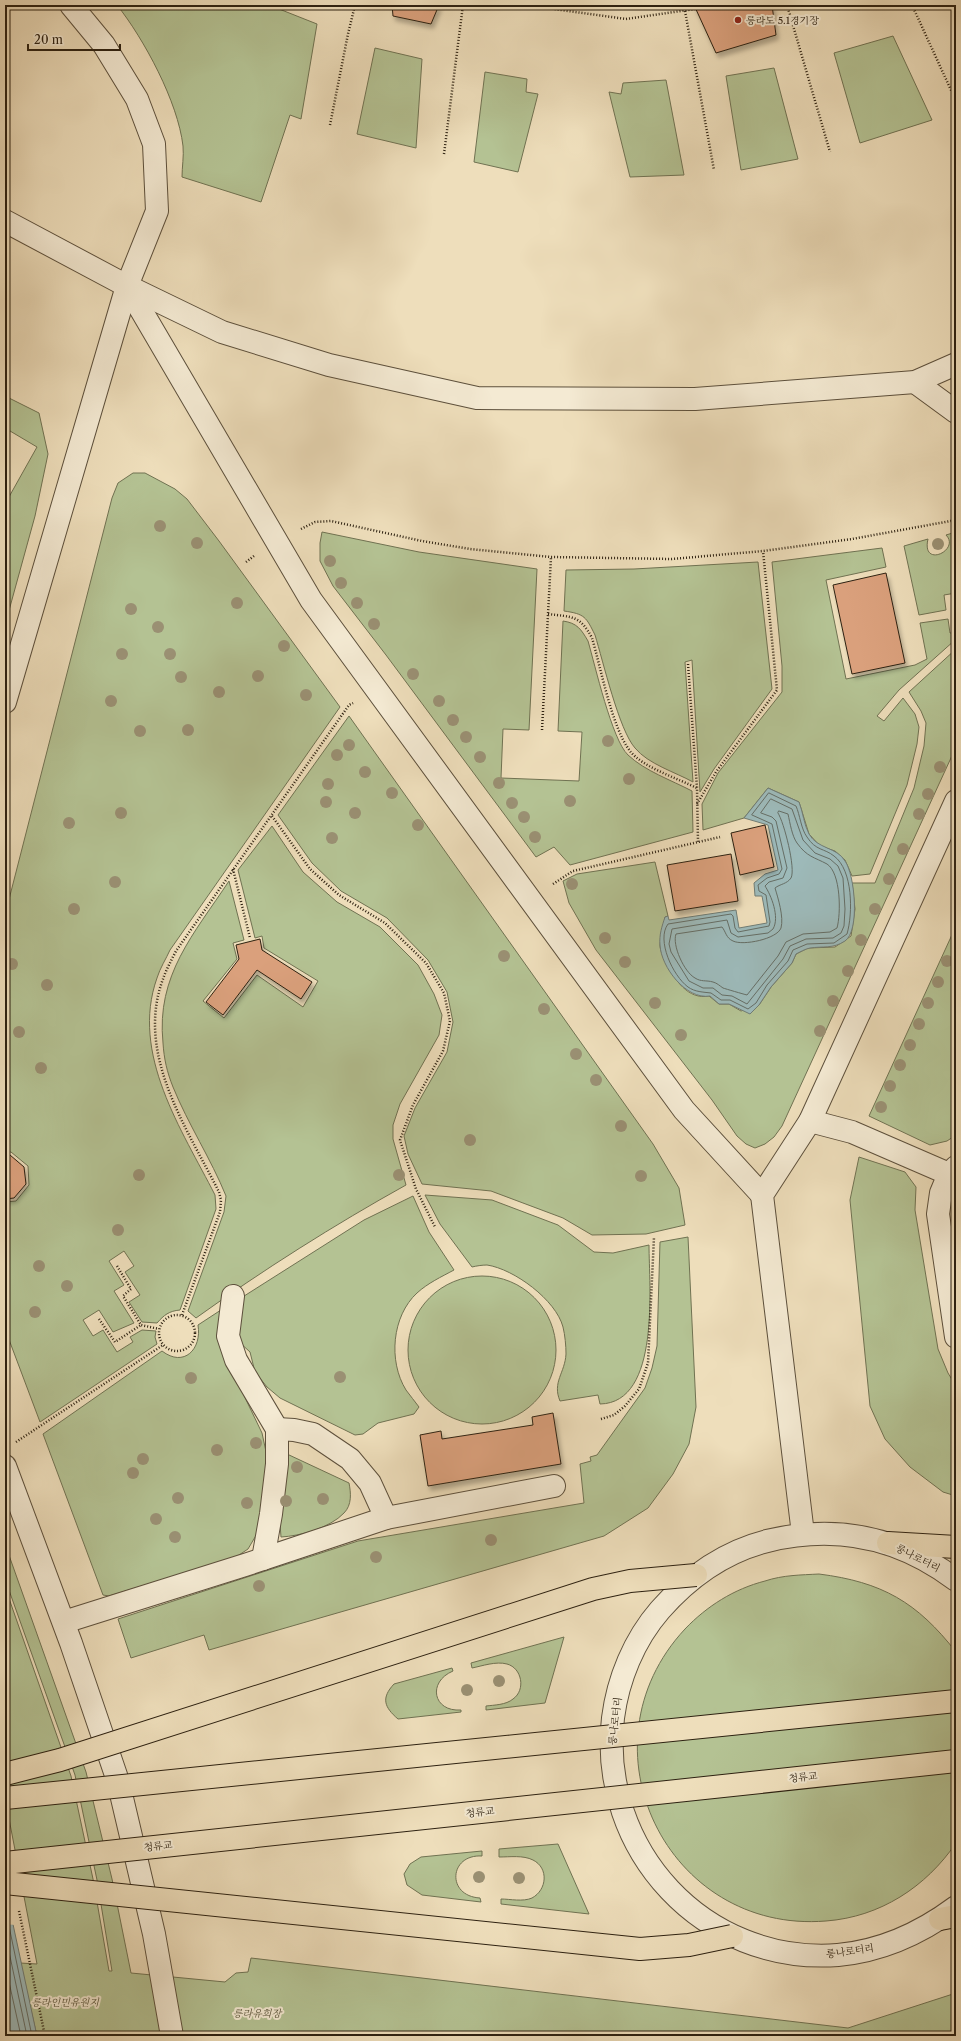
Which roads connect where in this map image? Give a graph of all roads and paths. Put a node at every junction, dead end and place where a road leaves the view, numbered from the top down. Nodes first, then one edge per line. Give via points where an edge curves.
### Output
1 (71, 5) edge
2 (355, 5) edge
3 (464, 5) edge
4 (525, 5) edge
5 (722, 5) edge
6 (787, 5) edge
7 (912, 5) edge
8 (685, 11) junction
9 (956, 101) edge
10 (330, 125) dead end
11 (830, 152) dead end
12 (444, 154) dead end
13 (714, 170) dead end
14 (5, 221) edge
15 (127, 286) junction
16 (956, 364) edge
17 (915, 382) junction
18 (956, 412) edge
19 (956, 520) edge
20 (276, 541) junction
21 (763, 551) junction
22 (551, 557) junction
23 (246, 562) dead end
24 (548, 614) junction
25 (688, 664) dead end
26 (376, 691) junction
27 (5, 702) edge
28 (542, 730) dead end
29 (697, 788) junction
30 (956, 801) edge
31 (697, 804) junction
32 (272, 816) junction
33 (720, 837) dead end
34 (698, 842) junction
35 (233, 868) junction
36 (529, 899) junction
37 (250, 938) dead end
38 (810, 1121) junction
39 (952, 1171) edge
40 (762, 1195) junction
41 (435, 1227) dead end
42 (654, 1237) dead end
43 (117, 1266) dead end
44 (233, 1296) dead end
45 (182, 1315) junction
46 (99, 1319) dead end
47 (140, 1325) junction
48 (160, 1329) junction
49 (956, 1338) edge
50 (163, 1345) junction
51 (601, 1420) dead end
52 (277, 1429) junction
53 (11, 1445) dead end
54 (5, 1466) edge
55 (554, 1486) dead end
56 (386, 1518) junction
57 (803, 1534) junction
58 (888, 1543) junction
59 (956, 1546) edge
60 (263, 1558) junction
61 (696, 1575) junction
62 (956, 1580) edge
63 (64, 1622) junction
64 (956, 1701) edge
65 (956, 1761) edge
66 (5, 1774) edge
67 (5, 1798) edge
68 (5, 1863) edge
69 (5, 1883) edge
70 (18, 1910) dead end
71 (951, 1914) edge
72 (732, 1936) junction
73 (45, 2036) edge
74 (172, 2036) edge

1 - 15 street via 104,45 137,99 154,144 157,211
2 - 10 path
3 - 12 path
4 - 8 path via 626,19
5 - 8 path
6 - 11 path
7 - 9 path
8 - 13 path
14 - 15 street
15 - 17 street via 222,332 329,365 476,398 695,398
15 - 20 street
15 - 27 street
16 - 17 street
17 - 18 street
19 - 21 path via 852,539
20 - 22 path via 315,522 331,521 470,549
20 - 23 path
20 - 26 street via 311,600
21 - 22 path via 672,559
21 - 31 path via 777,690 716,772
22 - 24 path
24 - 28 path
24 - 29 path via 576,617 585,625 592,638 619,731 631,752 646,764
25 - 29 path
26 - 32 path via 349,705
26 - 36 street
29 - 31 path
30 - 38 street
31 - 34 path
32 - 35 path
32 - 41 path via 310,869 339,895 385,923 426,963 444,993 450,1021 443,1051 413,1105 400,1140 416,1189
33 - 34 path
34 - 36 path via 573,870
35 - 37 path
35 - 45 path via 176,952 162,980 157,1003 155,1028 161,1068 169,1092 221,1200 220,1212
36 - 40 street via 684,1110
38 - 39 street via 852,1132
38 - 40 street
39 - 49 street via 941,1193 938,1214
40 - 57 street
42 - 51 path via 648,1363 639,1389 614,1415
43 - 47 path via 132,1289 123,1296
44 - 52 street via 228,1336 236,1360
45 - 48 path via 166,1318
45 - 50 path via 193,1323 195,1334 191,1344 183,1350 172,1350
46 - 47 path via 115,1342
47 - 48 path
48 - 50 path
50 - 53 path
52 - 56 street via 313,1434 350,1459 370,1483
52 - 60 street via 277,1464
54 - 63 street
55 - 56 street
56 - 60 street
57 - 58 street, 룽나로터리 via 838,1533
57 - 61 street, 룽나로터리 via 755,1544 724,1557
58 - 59 main road
58 - 62 street, 룽나로터리 via 927,1560
60 - 63 street
61 - 66 main road, bridge via 630,1581 593,1589 60,1760
61 - 72 street, 룽나로터리, bridge via 651,1620 622,1675 611,1736 612,1767 618,1798 628,1827 650,1867 681,1902
63 - 74 street via 118,1781 154,1934
64 - 67 main road, bridge
65 - 68 main road, 청류교, bridge
69 - 72 main road, bridge via 640,1949 689,1945
70 - 73 path
71 - 72 street, 룽나로터리 via 902,1939 860,1952 838,1955 795,1954

